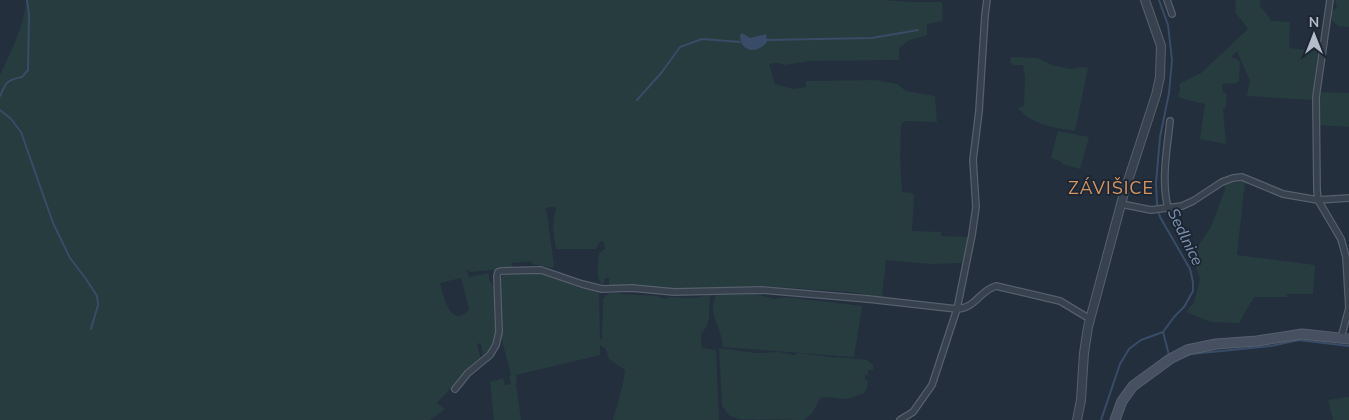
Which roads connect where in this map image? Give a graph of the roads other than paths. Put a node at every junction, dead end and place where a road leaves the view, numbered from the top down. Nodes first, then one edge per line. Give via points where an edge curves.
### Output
1 (988, 0) edge
2 (1145, 0) edge
3 (1167, 0) edge
4 (1330, 0) edge
5 (1172, 14) dead end
6 (1170, 121) dead end
7 (1349, 198) edge
8 (1318, 200) junction
9 (1121, 204) junction
10 (1166, 208) junction
11 (957, 309) junction
12 (1090, 319) junction
13 (1345, 338) edge
14 (455, 388) dead end
15 (900, 420) edge
16 (1077, 420) edge
17 (1115, 420) edge

1 - 11 street via 973,160 976,207
2 - 9 street via 1161,46 1160,77
3 - 5 street
4 - 8 street via 1316,97
6 - 10 street
7 - 8 street
8 - 10 street via 1283,194 1242,177 1222,182 1182,206
8 - 13 street via 1341,239 1346,257 1349,308
9 - 10 street via 1151,210
9 - 12 street
11 - 12 street via 970,307 982,294 996,286 1060,301
11 - 14 street via 761,290 674,292 602,289 541,270 501,271 497,276 496,346
11 - 15 street via 932,385 913,412
12 - 16 street
13 - 17 main road via 1302,334 1193,348 1171,358 1130,390

